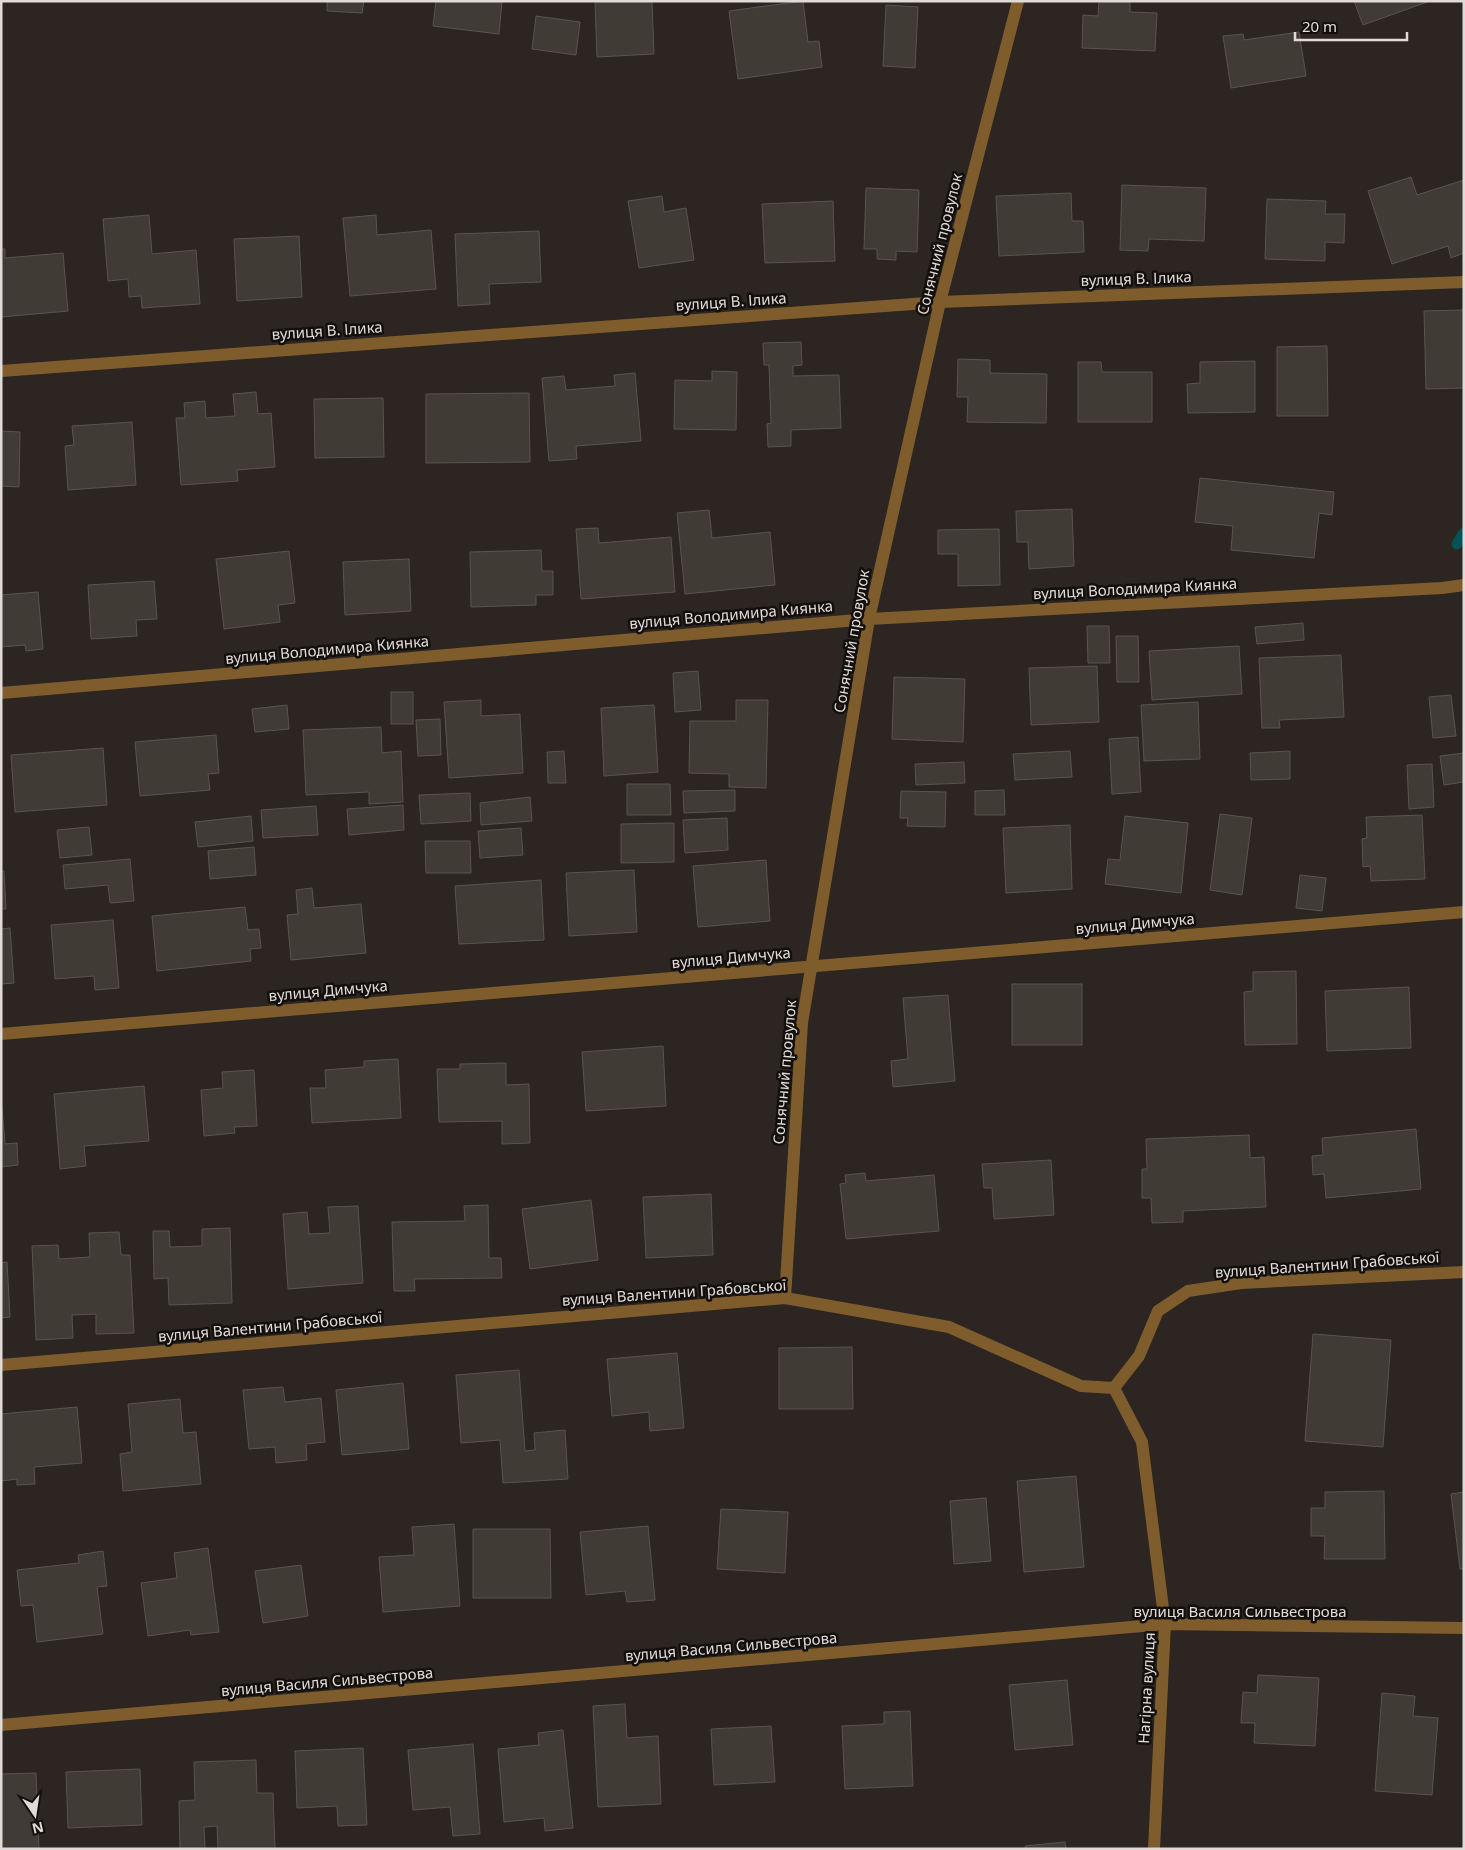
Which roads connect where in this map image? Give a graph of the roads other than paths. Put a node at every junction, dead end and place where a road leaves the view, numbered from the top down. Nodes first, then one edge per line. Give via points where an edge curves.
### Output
1 (1018, 1) edge
2 (1464, 282) edge
3 (940, 302) junction
4 (1, 371) edge
5 (1464, 585) edge
6 (869, 619) junction
7 (1, 693) edge
8 (1464, 912) edge
9 (813, 966) junction
10 (1, 1034) edge
11 (1464, 1272) edge
12 (785, 1298) junction
13 (1, 1365) edge
14 (1114, 1388) junction
15 (1166, 1624) junction
16 (1464, 1628) edge
17 (1, 1726) edge
18 (1154, 1849) edge

1 - 3 street, Сонячний провулок
2 - 3 street, вулиця В. Ілика
3 - 4 street, вулиця В. Ілика
3 - 6 street, Сонячний провулок
5 - 6 street, вулиця Володимира Киянка
6 - 7 street, вулиця Володимира Киянка
6 - 9 street, Сонячний провулок
8 - 9 street, вулиця Димчука
9 - 10 street, вулиця Димчука
9 - 12 street, Сонячний провулок via 802,1023
11 - 14 street, вулиця Валентини Грабовської via 1241,1283 1188,1290 1158,1311 1139,1356
12 - 13 street, вулиця Валентини Грабовської
12 - 14 street, вулиця Валентини Грабовської via 949,1327 1081,1386
14 - 15 street, Нагірна вулиця via 1142,1442
15 - 16 street, вулиця Василя Сильвестрова
15 - 17 street, вулиця Василя Сильвестрова
15 - 18 street, Нагірна вулиця

